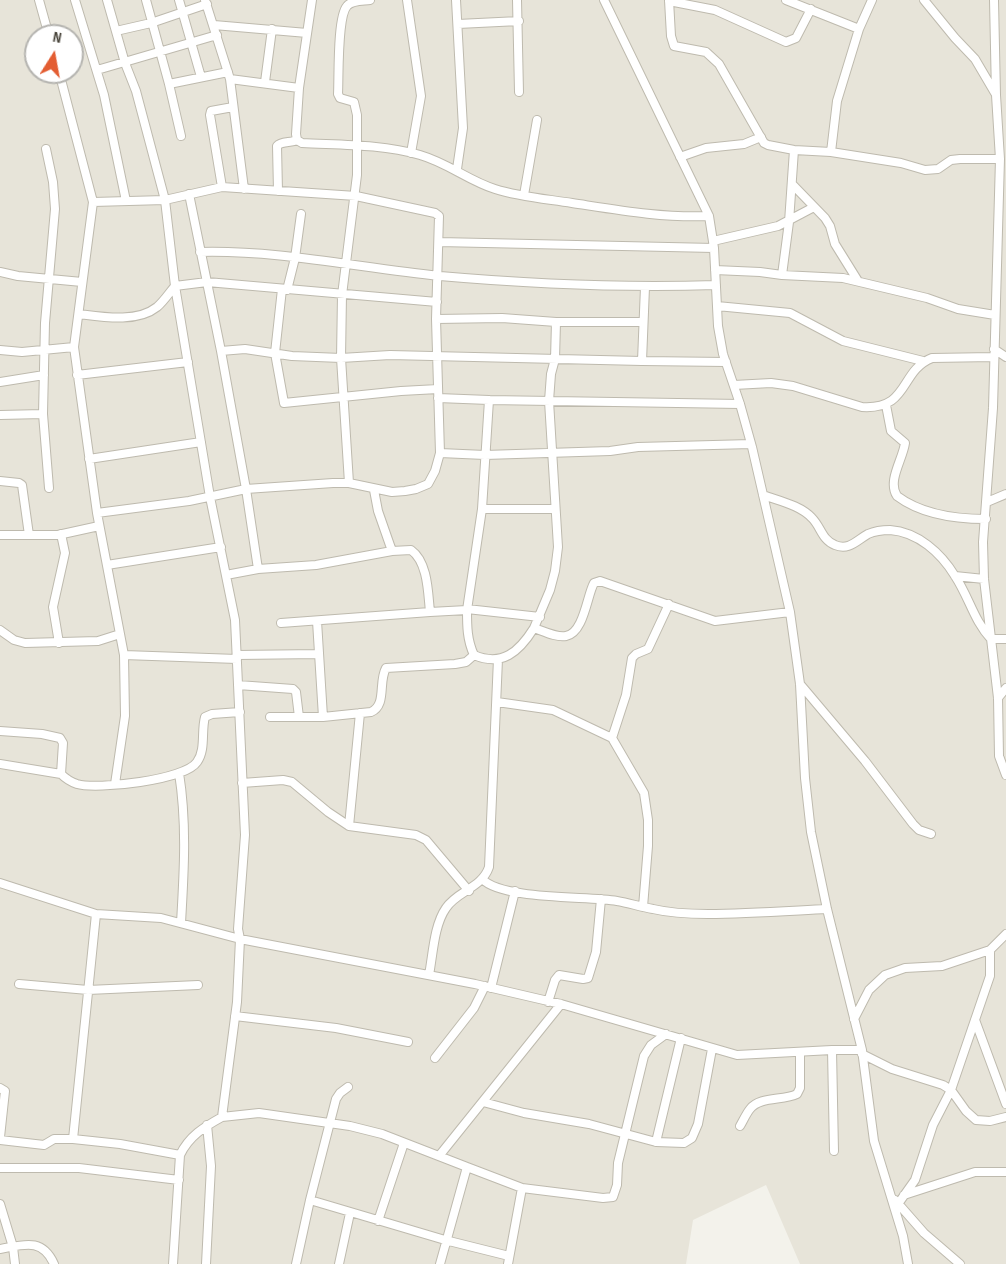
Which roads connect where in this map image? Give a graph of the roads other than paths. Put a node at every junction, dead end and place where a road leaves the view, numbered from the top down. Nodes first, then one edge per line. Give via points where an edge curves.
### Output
1 (39, 0) edge
2 (75, 0) edge
3 (106, 0) edge
4 (146, 0) edge
5 (179, 0) edge
6 (312, 0) edge
7 (370, 0) edge
8 (407, 0) edge
9 (456, 0) edge
10 (517, 0) edge
11 (604, 0) edge
12 (669, 0) edge
13 (786, 0) edge
14 (872, 0) edge
15 (924, 0) edge
16 (994, 0) edge
17 (206, 2) edge
18 (811, 9) junction
19 (183, 12) junction
20 (519, 21) junction
21 (152, 23) junction
22 (46, 24) edge
23 (458, 24) junction
24 (213, 25) junction
25 (272, 29) junction
26 (860, 29) junction
27 (116, 31) junction
28 (307, 33) junction
29 (217, 35) junction
30 (191, 43) junction
31 (160, 53) junction
32 (125, 63) junction
33 (97, 70) junction
34 (229, 75) junction
35 (201, 77) junction
36 (265, 82) junction
37 (62, 84) edge
38 (169, 84) junction
39 (299, 88) junction
40 (519, 92) dead end
41 (996, 95) junction
42 (233, 108) junction
43 (537, 120) dead end
44 (181, 136) dead end
45 (761, 137) junction
46 (297, 140) junction
47 (357, 145) junction
48 (46, 149) dead end
49 (794, 150) junction
50 (831, 152) junction
51 (411, 153) junction
52 (680, 157) junction
53 (1000, 159) junction
54 (457, 170) junction
55 (792, 184) junction
56 (222, 187) junction
57 (244, 189) junction
58 (278, 191) junction
59 (189, 194) junction
60 (524, 195) junction
61 (356, 196) junction
62 (165, 200) junction
63 (126, 201) junction
64 (93, 202) junction
65 (814, 207) junction
66 (301, 214) dead end
67 (709, 216) junction
68 (789, 222) junction
69 (439, 242) junction
70 (713, 244) junction
71 (200, 252) junction
72 (295, 258) junction
73 (347, 264) junction
74 (715, 270) junction
75 (0, 272) edge
76 (782, 274) junction
77 (438, 276) junction
78 (50, 280) junction
79 (858, 281) junction
80 (82, 282) junction
81 (207, 282) junction
82 (716, 285) junction
83 (175, 286) junction
84 (645, 287) junction
85 (284, 290) junction
86 (342, 295) junction
87 (437, 302) junction
88 (717, 306) junction
89 (79, 314) junction
90 (995, 315) junction
91 (436, 319) junction
92 (556, 321) junction
93 (644, 322) junction
94 (74, 347) junction
95 (45, 349) junction
96 (0, 350) edge
97 (221, 351) junction
98 (275, 353) junction
99 (993, 353) junction
100 (437, 356) junction
101 (1006, 357) edge
102 (341, 358) junction
103 (555, 359) junction
104 (642, 361) junction
105 (924, 361) junction
106 (188, 362) junction
107 (726, 362) junction
108 (44, 375) junction
109 (77, 375) junction
110 (0, 382) edge
111 (734, 385) junction
112 (438, 393) junction
113 (342, 398) junction
114 (489, 400) junction
115 (549, 401) junction
116 (741, 404) junction
117 (886, 405) junction
118 (44, 414) junction
119 (0, 416) edge
120 (201, 442) junction
121 (752, 444) junction
122 (440, 453) junction
123 (552, 453) junction
124 (485, 455) junction
125 (89, 459) junction
126 (0, 481) edge
127 (349, 483) junction
128 (49, 489) dead end
129 (246, 489) junction
130 (374, 490) junction
131 (1006, 494) edge
132 (763, 495) junction
133 (210, 497) junction
134 (987, 502) junction
135 (482, 508) junction
136 (555, 509) junction
137 (97, 513) junction
138 (986, 519) junction
139 (99, 526) junction
140 (61, 534) junction
141 (0, 535) edge
142 (29, 535) junction
143 (221, 547) junction
144 (392, 551) junction
145 (106, 565) junction
146 (258, 569) junction
147 (226, 575) junction
148 (956, 576) junction
149 (984, 579) junction
150 (669, 604) junction
151 (467, 609) junction
152 (429, 612) junction
153 (790, 612) junction
154 (540, 616) junction
155 (317, 621) junction
156 (281, 623) dead end
157 (534, 628) junction
158 (0, 630) edge
159 (120, 634) junction
160 (992, 639) junction
161 (1006, 639) edge
162 (59, 643) junction
163 (319, 654) junction
164 (123, 655) junction
165 (474, 655) junction
166 (237, 657) junction
167 (498, 659) junction
168 (996, 672) junction
169 (1006, 678) edge
170 (800, 684) junction
171 (238, 685) junction
172 (1006, 688) edge
173 (998, 698) junction
174 (497, 702) junction
175 (240, 712) junction
176 (360, 713) junction
177 (270, 717) dead end
178 (299, 717) junction
179 (323, 717) junction
180 (0, 732) edge
181 (612, 738) junction
182 (1002, 740) edge
183 (0, 764) edge
184 (179, 773) junction
185 (61, 774) junction
186 (1006, 775) edge
187 (242, 783) junction
188 (115, 784) junction
189 (349, 825) junction
190 (931, 834) dead end
191 (482, 879) junction
192 (0, 883) edge
193 (469, 891) junction
194 (515, 891) junction
195 (601, 899) junction
196 (643, 907) junction
197 (827, 909) junction
198 (96, 914) junction
199 (181, 923) junction
200 (1006, 934) edge
201 (240, 939) junction
202 (990, 950) junction
203 (429, 975) junction
204 (19, 984) dead end
205 (198, 985) dead end
206 (488, 987) junction
207 (88, 990) junction
208 (548, 1002) junction
209 (561, 1004) junction
210 (235, 1016) junction
211 (854, 1019) junction
212 (975, 1020) junction
213 (666, 1034) junction
214 (681, 1038) junction
215 (408, 1042) dead end
216 (712, 1049) junction
217 (832, 1050) junction
218 (800, 1052) junction
219 (862, 1052) junction
220 (435, 1058) dead end
221 (348, 1087) dead end
222 (0, 1088) edge
223 (1003, 1088) edge
224 (951, 1090) junction
225 (483, 1102) junction
226 (1006, 1104) edge
227 (222, 1117) junction
228 (1006, 1118) edge
229 (1, 1121) edge
230 (331, 1124) junction
231 (207, 1125) junction
232 (740, 1126) dead end
233 (626, 1133) junction
234 (0, 1138) edge
235 (73, 1139) junction
236 (656, 1142) junction
237 (404, 1143) junction
238 (834, 1150) dead end
239 (180, 1155) junction
240 (439, 1156) junction
241 (467, 1167) junction
242 (0, 1168) edge
243 (1006, 1172) edge
244 (178, 1180) junction
245 (522, 1188) junction
246 (889, 1191) junction
247 (904, 1195) junction
248 (310, 1200) junction
249 (0, 1204) edge
250 (898, 1204) junction
251 (350, 1213) junction
252 (378, 1221) junction
253 (445, 1240) junction
254 (13, 1247) junction
255 (0, 1249) edge
256 (508, 1260) edge
257 (15, 1264) edge
258 (54, 1264) edge
259 (173, 1264) edge
260 (206, 1264) edge
261 (296, 1264) edge
262 (339, 1264) edge
263 (440, 1264) edge
264 (908, 1264) edge
265 (960, 1264) edge

1 - 22 street
2 - 33 street
3 - 27 street
4 - 21 street
5 - 19 street
6 - 28 street
7 - 47 street via 347,6 340,33 338,94 354,102 357,109
8 - 51 street via 421,96
9 - 23 street
10 - 20 street
11 - 52 street
12 - 18 street via 715,10 786,42 796,38
12 - 45 street via 674,46 706,52 719,64
13 - 18 street
14 - 26 street
15 - 41 street via 975,58
16 - 41 street
17 - 19 street
17 - 24 street
18 - 26 street
19 - 21 street
19 - 30 street
20 - 23 street
20 - 40 street
21 - 27 street
21 - 31 street
23 - 54 street via 463,128
24 - 25 street
24 - 29 street
25 - 28 street
25 - 36 street
26 - 50 street via 837,101
27 - 32 street
28 - 39 street
29 - 30 street
29 - 34 street
30 - 31 street
30 - 35 street
31 - 32 street
31 - 38 street
32 - 33 street
32 - 62 street
33 - 63 street
34 - 35 street
34 - 36 street
34 - 42 street
35 - 38 street
36 - 39 street
37 - 64 street
38 - 44 street
39 - 46 street
41 - 53 street
42 - 56 street via 211,111 210,115
42 - 57 street
43 - 60 street
45 - 49 street via 768,146
45 - 52 street
46 - 47 street
46 - 58 street via 277,146
47 - 51 street
47 - 61 street
48 - 78 street via 55,209
49 - 50 street
49 - 55 street
50 - 53 street via 925,170 938,169 951,160
51 - 54 street
52 - 67 street
53 - 90 street
54 - 60 street via 492,188
55 - 65 street
55 - 68 street
56 - 57 street
56 - 59 street
57 - 58 street
58 - 61 street
59 - 62 street
59 - 71 street
60 - 67 street via 643,214
61 - 69 street via 435,213 440,219
61 - 73 street
62 - 63 street
62 - 83 street
63 - 64 street
64 - 80 street
65 - 68 street
65 - 79 street via 830,226 835,244
66 - 72 street
67 - 70 street
68 - 70 street
68 - 76 street
69 - 70 street
69 - 77 street
70 - 74 street
71 - 72 street
71 - 81 street
72 - 73 street
72 - 85 street
73 - 77 street
73 - 86 street
74 - 76 street
74 - 82 street
75 - 78 street
76 - 79 street
77 - 84 street
77 - 87 street
78 - 80 street
78 - 95 street
79 - 90 street via 958,309
80 - 89 street
81 - 83 street
81 - 85 street
81 - 97 street
82 - 84 street
82 - 88 street
83 - 89 street via 163,302 144,314
83 - 106 street
84 - 93 street
85 - 86 street
85 - 98 street
86 - 87 street
86 - 102 street
87 - 91 street
88 - 105 street via 790,313 843,340
88 - 107 street
89 - 94 street
90 - 99 street
91 - 92 street
91 - 100 street
92 - 93 street
92 - 103 street
93 - 104 street
94 - 95 street
94 - 109 street
95 - 96 street
95 - 108 street
97 - 98 street
97 - 129 street
98 - 102 street
98 - 113 street via 284,403
99 - 101 street
99 - 105 street
99 - 134 street
100 - 102 street
100 - 103 street
100 - 112 street
102 - 113 street
103 - 104 street
103 - 115 street
104 - 107 street
105 - 117 street
106 - 109 street
106 - 120 street
107 - 111 street
108 - 110 street
108 - 118 street
109 - 125 street
111 - 116 street
111 - 117 street via 794,386 862,407
112 - 113 street via 401,391
112 - 114 street
112 - 122 street
113 - 127 street
114 - 115 street
114 - 124 street
115 - 116 street
115 - 123 street
116 - 121 street
117 - 138 street via 891,431 905,443 894,480 897,496 931,513
118 - 119 street
118 - 128 street
120 - 125 street
120 - 133 street
121 - 123 street
121 - 132 street
122 - 124 street
122 - 130 street via 428,483 405,491
123 - 124 street
123 - 136 street
124 - 135 street
125 - 137 street
126 - 142 street via 22,485
127 - 129 street
127 - 130 street
129 - 133 street
129 - 146 street
130 - 144 street
131 - 134 street
132 - 148 street via 802,510 834,545 849,546 879,530 915,537
132 - 153 street
133 - 137 street
133 - 143 street
134 - 138 street
135 - 136 street
135 - 151 street
136 - 154 street via 555,572
137 - 139 street
138 - 149 street
139 - 140 street
139 - 145 street
140 - 142 street
140 - 162 street via 65,553 53,607
141 - 142 street
143 - 145 street
143 - 147 street
144 - 146 street via 316,565
144 - 152 street via 411,550 420,559
145 - 159 street
146 - 147 street
147 - 166 street
148 - 149 street
148 - 160 street via 975,619
149 - 160 street
150 - 153 street via 715,621
150 - 157 street via 600,581 594,583 586,612 571,634 562,636
150 - 181 street via 648,649 632,658 626,695
151 - 152 street
151 - 154 street
151 - 165 street via 467,632
152 - 155 street
153 - 170 street
154 - 157 street
155 - 156 street
155 - 163 street
157 - 167 street via 514,652
158 - 162 street via 19,643
159 - 162 street via 98,641
159 - 164 street
160 - 161 street
160 - 168 street
163 - 166 street
163 - 179 street
164 - 166 street
164 - 188 street via 125,716
165 - 167 street
165 - 176 street via 455,664 386,668 377,709
166 - 171 street
167 - 174 street
168 - 169 street
168 - 173 street
170 - 190 street via 913,824
170 - 197 street via 807,798
171 - 175 street
171 - 178 street via 293,689
172 - 173 street
173 - 182 street
174 - 181 street via 553,710
174 - 191 street via 491,859
175 - 184 street via 205,717 201,756 193,767
175 - 187 street
176 - 179 street
176 - 189 street
177 - 178 street
178 - 179 street
180 - 185 street via 60,738
181 - 196 street via 644,793 648,846
182 - 186 street via 999,756
183 - 185 street
184 - 188 street
184 - 199 street via 186,838
185 - 188 street via 78,784
187 - 189 street via 292,782
187 - 201 street via 245,835
189 - 193 street via 426,840
191 - 193 street
191 - 194 street via 487,885
192 - 198 street
193 - 203 street via 453,899 441,917
194 - 195 street
194 - 206 street
195 - 196 street
195 - 208 street via 596,952 588,978 559,975
196 - 197 street via 707,914
197 - 211 street
198 - 199 street
198 - 207 street
199 - 201 street
200 - 202 street
201 - 203 street
201 - 210 street
202 - 211 street via 942,966 904,968 885,975 869,990
202 - 212 street via 990,976
203 - 206 street
204 - 207 street
205 - 207 street
206 - 208 street
206 - 220 street
207 - 235 street
208 - 209 street
209 - 213 street
209 - 225 street
210 - 215 street via 336,1028
210 - 227 street
211 - 219 street
212 - 223 street
212 - 224 street
213 - 214 street
213 - 233 street via 644,1056
214 - 216 street
214 - 236 street
216 - 218 street via 737,1056
216 - 236 street via 692,1138 682,1143
217 - 218 street
217 - 219 street
217 - 238 street
218 - 232 street via 797,1094 757,1102
219 - 224 street via 892,1069 936,1081
219 - 246 street via 874,1141
221 - 230 street via 336,1099
222 - 229 street via 5,1091
223 - 226 street
224 - 228 street via 976,1120
224 - 247 street via 933,1125 915,1180
225 - 233 street
225 - 240 street
227 - 230 street via 253,1112
227 - 231 street
229 - 234 street
230 - 237 street
230 - 248 street
231 - 239 street via 188,1141
231 - 260 street via 211,1166
233 - 236 street
233 - 245 street via 613,1197
234 - 235 street via 44,1145 54,1139
235 - 239 street
237 - 240 street
237 - 252 street
239 - 244 street
240 - 241 street
241 - 245 street
241 - 253 street
242 - 244 street via 79,1168
243 - 247 street via 975,1172
244 - 259 street
245 - 256 street
246 - 250 street
246 - 264 street
247 - 250 street
248 - 251 street
248 - 261 street
249 - 254 street
250 - 265 street
251 - 252 street
251 - 262 street
252 - 253 street
253 - 256 street
253 - 263 street
254 - 255 street
254 - 257 street
254 - 258 street via 40,1246

